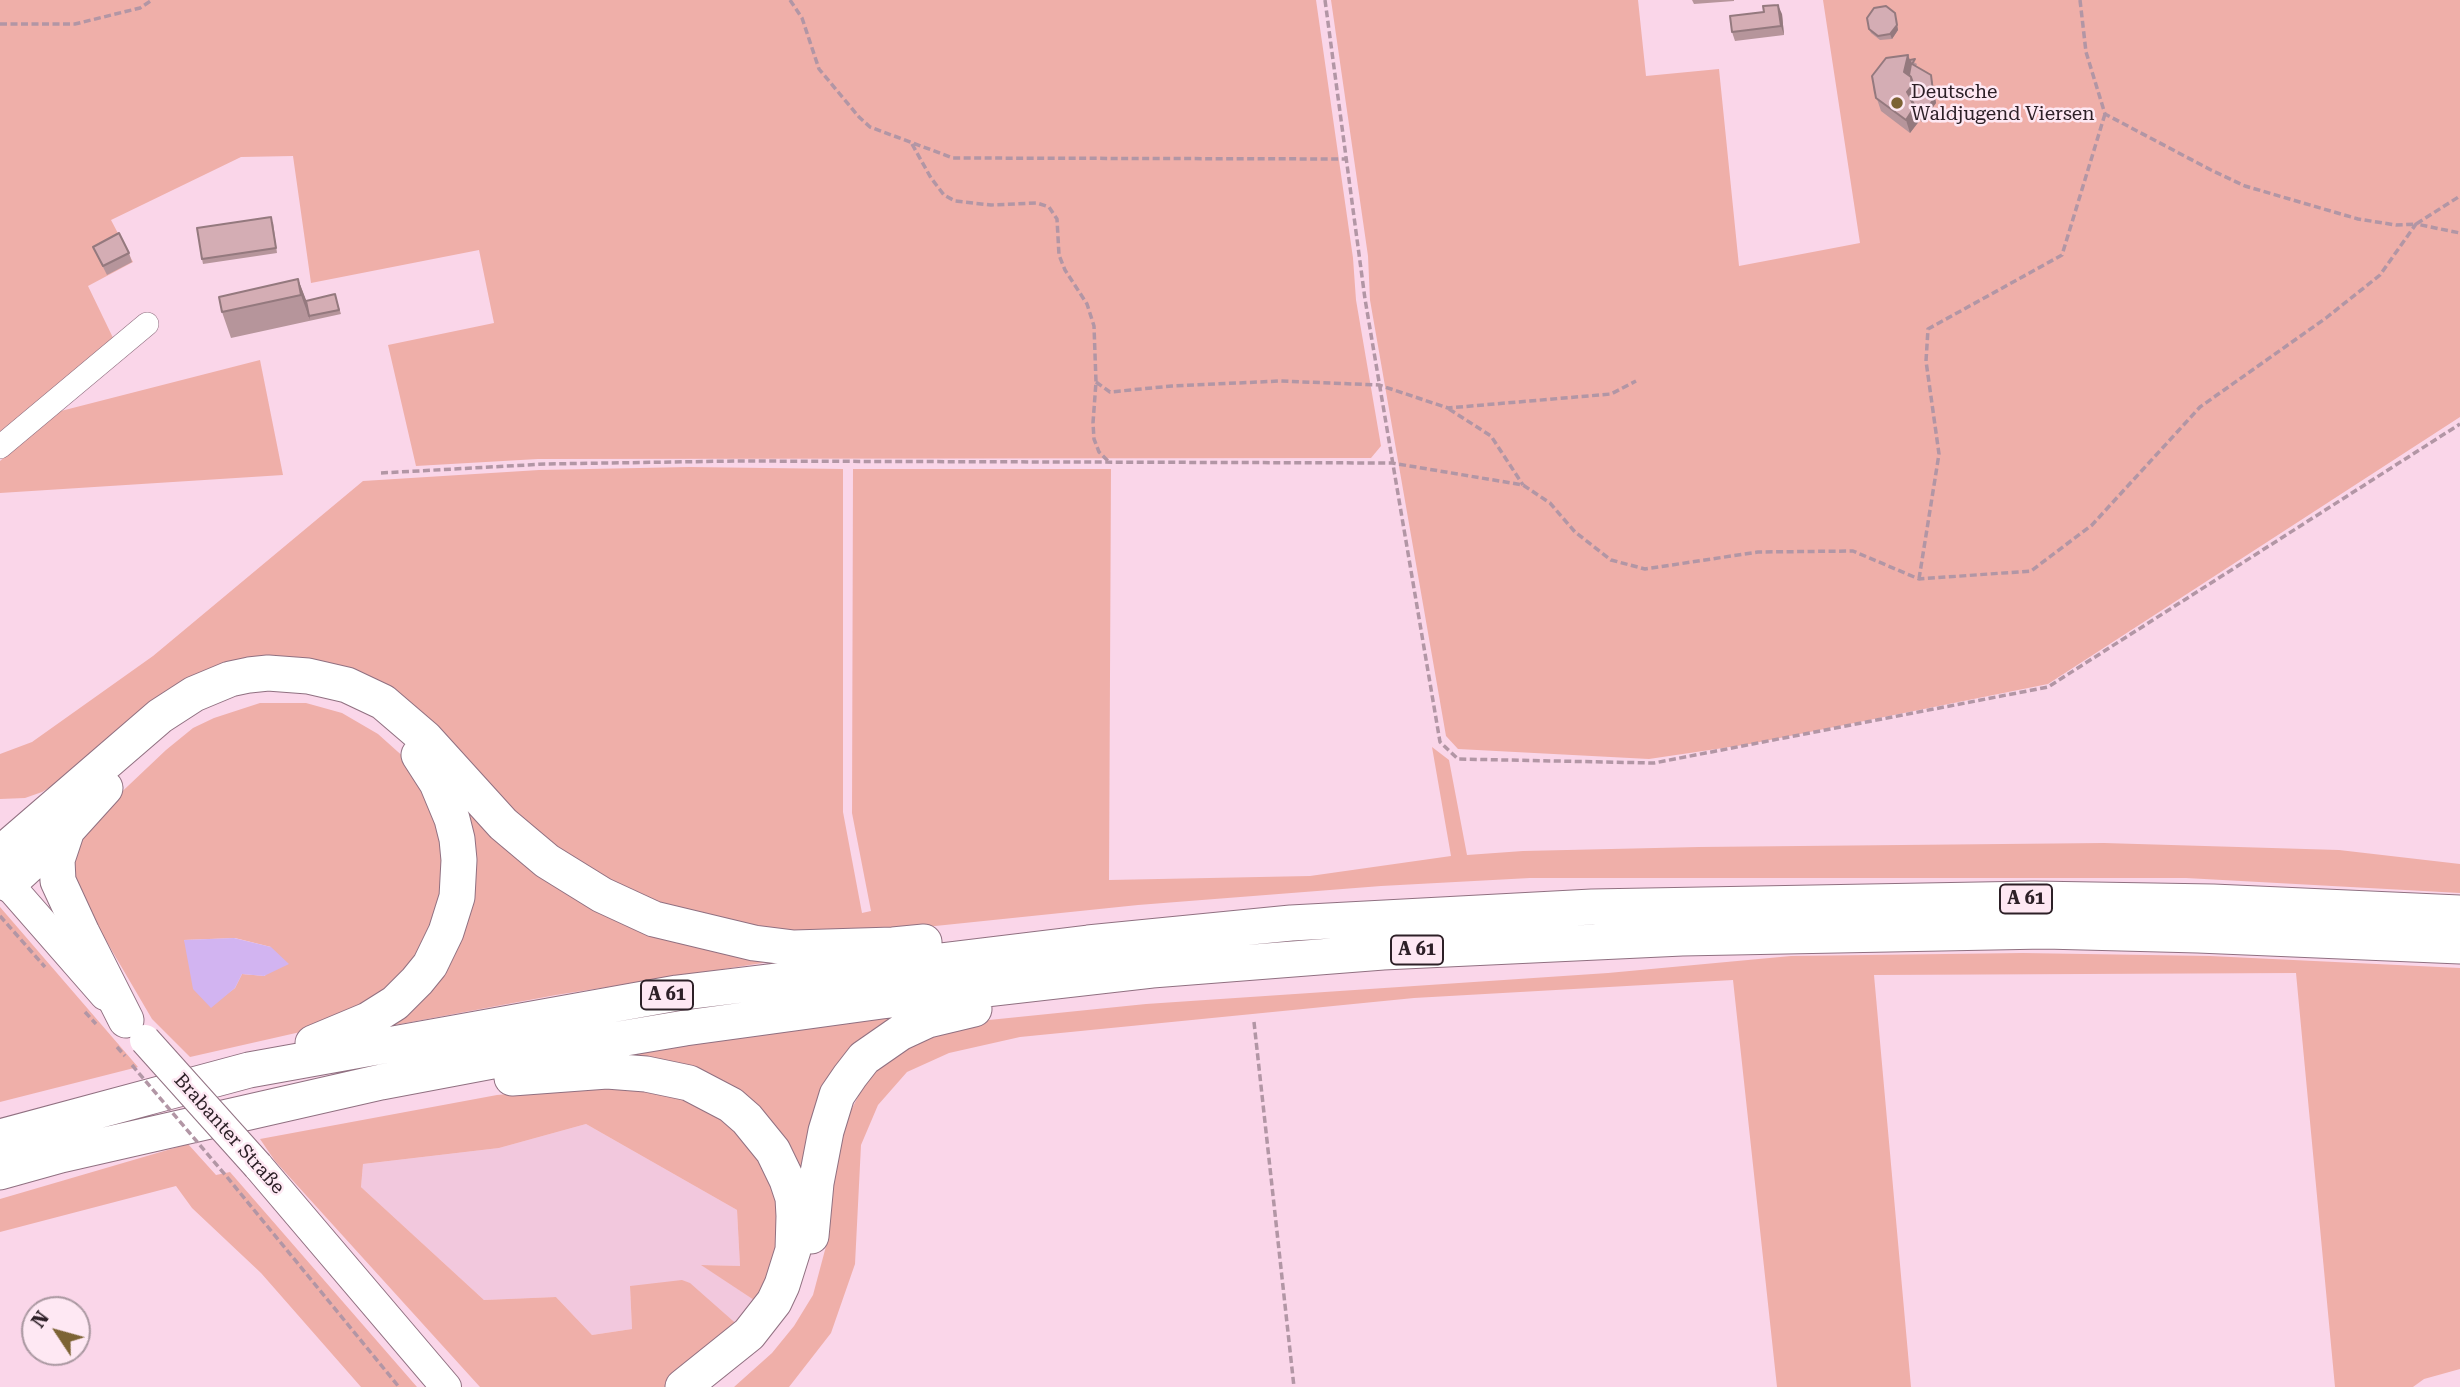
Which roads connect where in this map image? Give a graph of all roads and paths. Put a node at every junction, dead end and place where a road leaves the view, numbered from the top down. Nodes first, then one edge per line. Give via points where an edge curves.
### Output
1 (152, 0) edge
2 (790, 0) edge
3 (1325, 0) edge
4 (2080, 0) edge
5 (0, 24) edge
6 (2105, 114) junction
7 (911, 142) junction
8 (1347, 159) junction
9 (2460, 196) edge
10 (2416, 224) junction
11 (2460, 233) edge
12 (147, 324) dead end
13 (1636, 381) dead end
14 (1096, 382) junction
15 (1379, 385) junction
16 (1448, 408) junction
17 (2460, 424) edge
18 (0, 447) edge
19 (1109, 463) junction
20 (1392, 463) junction
21 (381, 473) dead end
22 (1523, 485) junction
23 (1919, 579) junction
24 (0, 816) edge
25 (58, 819) junction
26 (3, 871) edge
27 (2460, 913) edge
28 (1088, 943) junction
29 (2460, 946) edge
30 (1152, 970) junction
31 (1254, 1022) dead end
32 (129, 1036) junction
33 (249, 1070) junction
34 (381, 1082) junction
35 (0, 1137) edge
36 (0, 1172) edge
37 (399, 1387) edge
38 (446, 1387) edge
39 (683, 1387) edge
40 (713, 1387) edge
41 (1294, 1387) edge

1 - 5 path via 140,8 75,24
2 - 7 path via 829,82 870,127
3 - 8 path
4 - 6 path via 2086,52
6 - 10 path via 2245,186 2358,219
6 - 23 path via 2063,255 1927,329 1926,361 1939,454
7 - 8 path via 953,158
7 - 14 path via 931,178 955,201 1049,207 1057,219 1059,255 1087,303 1094,326
8 - 15 path
9 - 10 path
10 - 11 path
10 - 23 path via 2380,275 2200,407 2092,525 2031,571
12 - 18 street
13 - 16 path via 1611,394
14 - 15 path via 1111,392 1280,381
14 - 19 path via 1094,439
15 - 16 path
15 - 20 path
16 - 22 path via 1491,436
17 - 20 path via 2048,687 1654,763 1458,759 1440,741
19 - 20 path
19 - 21 path via 737,461
20 - 22 path
22 - 23 path via 1550,503 1575,532 1611,560 1645,569 1758,552 1853,551
24 - 25 highway
25 - 26 highway
25 - 28 highway via 160,716 194,694 249,675 308,676 348,685 383,702 425,738 503,824 547,861 602,895 654,919 794,948 991,936
25 - 32 highway via 58,881
25 - 33 highway via 170,727 202,707 250,691 304,691 345,701 389,725 423,761 452,819 459,860 457,897 430,965 380,1013
26 - 32 main road, Brabanter Straße
27 - 28 highway, A 61 via 2034,899 1592,907 1291,923
28 - 33 highway, A 61 via 677,993
29 - 30 highway, A 61 via 2045,932 1696,937 1382,952
30 - 34 highway, A 61 via 698,1027
30 - 40 highway via 1033,1001 928,1020 864,1058 837,1095 831,1112 816,1183 811,1239 794,1295 761,1342
31 - 41 path
32 - 37 path, bridge via 227,1177
32 - 38 main road, Brabanter Straße, bridge via 258,1166
33 - 35 highway, A 61
34 - 36 highway, A 61
34 - 39 highway via 430,1090 494,1079 607,1071 646,1074 689,1083 747,1119 773,1151 787,1180 793,1198 793,1251 782,1285 761,1321

